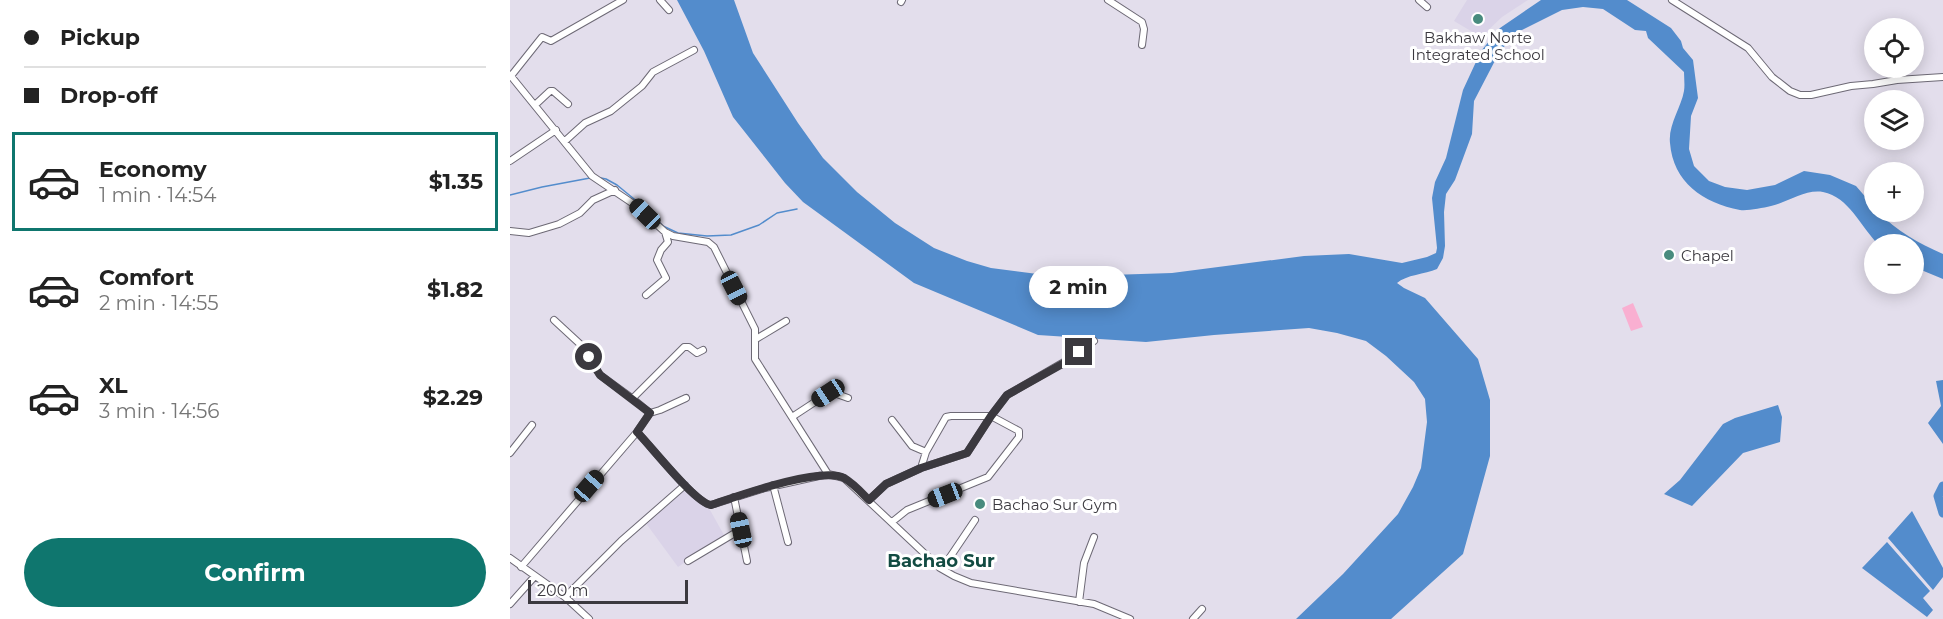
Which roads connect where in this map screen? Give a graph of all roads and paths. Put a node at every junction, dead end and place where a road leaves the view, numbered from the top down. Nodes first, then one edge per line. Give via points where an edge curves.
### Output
1 (623, 0) edge
2 (660, 0) edge
3 (1108, 0) edge
4 (1419, 0) edge
5 (1672, 0) edge
6 (1427, 7) dead end
7 (669, 10) dead end
8 (1142, 45) dead end
9 (694, 50) dead end
10 (510, 76) edge
11 (1943, 77) edge
12 (568, 104) dead end
13 (535, 105) junction
14 (556, 130) junction
15 (565, 141) junction
16 (510, 161) edge
17 (615, 190) junction
18 (510, 231) edge
19 (664, 232) junction
20 (646, 295) dead end
21 (554, 320) dead end
22 (786, 321) dead end
23 (756, 339) junction
24 (1094, 341) dead end
25 (703, 350) dead end
26 (686, 398) dead end
27 (848, 398) dead end
28 (633, 399) junction
29 (650, 413) junction
30 (991, 416) junction
31 (792, 417) junction
32 (892, 420) dead end
33 (532, 426) dead end
34 (637, 432) junction
35 (926, 452) junction
36 (510, 453) edge
37 (921, 468) junction
38 (828, 474) junction
39 (685, 485) junction
40 (773, 486) junction
41 (734, 497) junction
42 (869, 500) junction
43 (975, 520) dead end
44 (892, 522) junction
45 (741, 530) junction
46 (1094, 537) dead end
47 (788, 542) dead end
48 (510, 558) edge
49 (688, 561) dead end
50 (747, 561) dead end
51 (521, 567) junction
52 (942, 569) junction
53 (535, 576) junction
54 (565, 597) junction
55 (1079, 602) junction
56 (510, 604) edge
57 (1202, 609) dead end
58 (589, 619) edge
59 (1130, 619) edge
60 (1193, 619) edge

1 - 10 street via 551,41 542,38
2 - 7 street
3 - 8 street via 1142,22
4 - 6 street
5 - 11 street via 1748,48 1772,77 1800,95
9 - 15 street via 653,72 611,111 585,123
10 - 13 street
12 - 13 street via 550,91
13 - 14 street
14 - 15 street
14 - 16 street
15 - 17 street via 592,176
17 - 18 street via 559,224 530,233
17 - 19 street
19 - 20 street via 668,242 657,260 666,278
19 - 23 street via 708,242 714,247 755,329
21 - 28 street via 580,344 600,375
22 - 23 street
23 - 31 street via 755,359
24 - 30 street via 1007,395
25 - 28 street via 697,353 684,347
26 - 29 street
27 - 31 street via 828,393
28 - 29 street
29 - 34 street
30 - 35 street via 946,417
30 - 37 street via 967,453
30 - 44 street via 1020,434 988,477 907,510
31 - 38 street
32 - 35 street via 912,446
33 - 36 street
34 - 39 street
34 - 51 street
35 - 37 street
37 - 42 street via 886,484
38 - 40 street
38 - 42 street via 844,478
39 - 41 street via 705,504
39 - 54 street
40 - 41 street
40 - 47 street
41 - 45 street
42 - 44 street
43 - 52 street
44 - 52 street
45 - 49 street
45 - 50 street
46 - 55 street via 1084,563
48 - 51 street
51 - 53 street
52 - 55 street via 970,583
53 - 54 street
53 - 56 street
54 - 58 street
55 - 59 street
57 - 60 street

